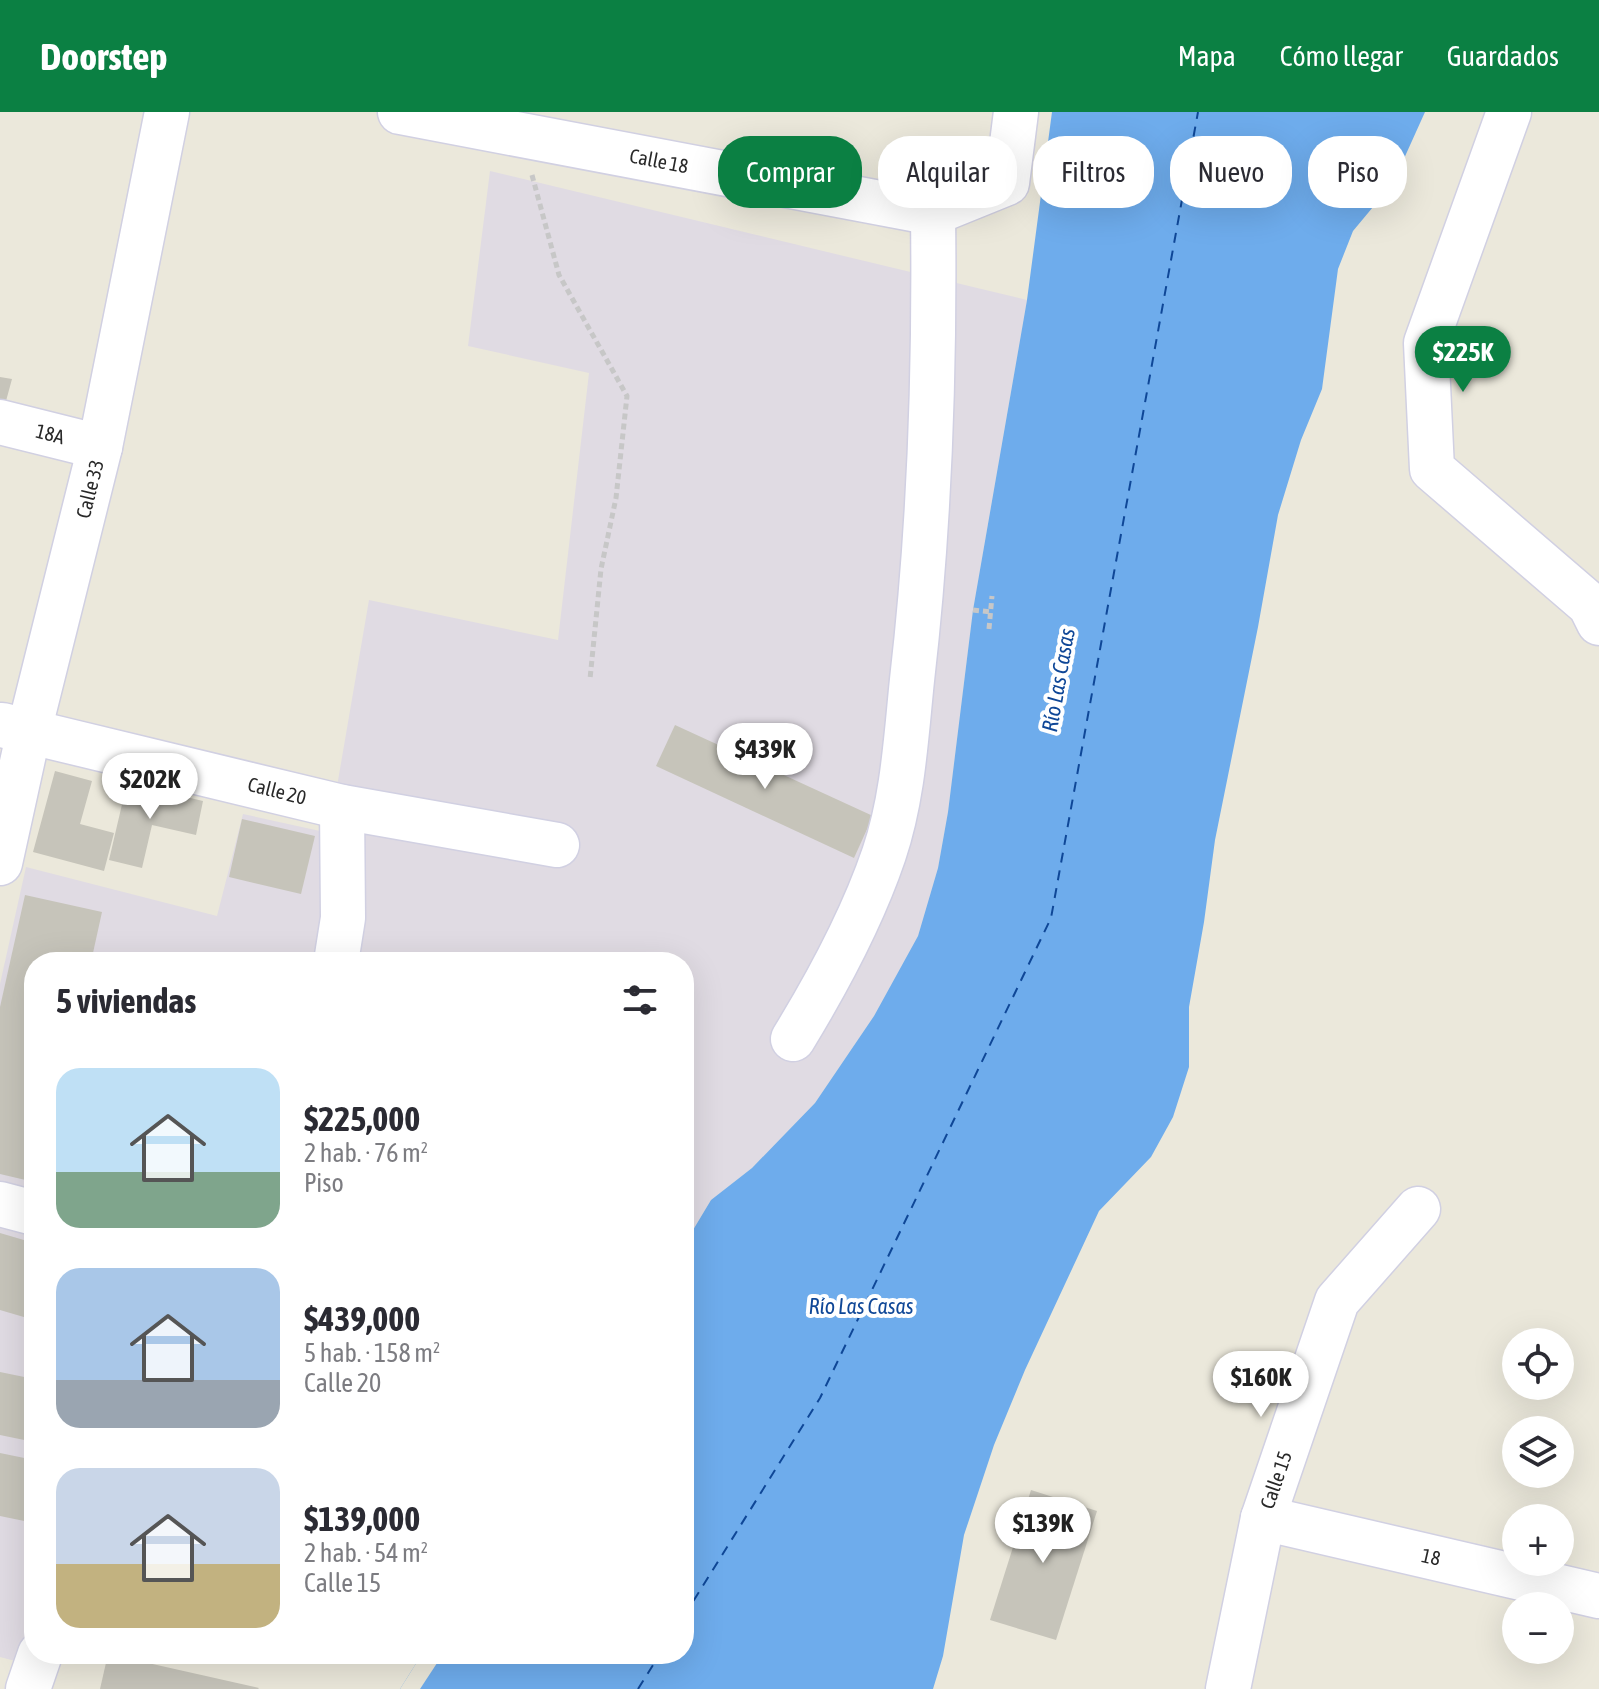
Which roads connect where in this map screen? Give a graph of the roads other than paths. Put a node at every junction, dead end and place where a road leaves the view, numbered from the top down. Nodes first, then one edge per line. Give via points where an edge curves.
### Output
1 (167, 112) edge
2 (400, 112) edge
3 (1016, 112) edge
4 (1509, 112) edge
5 (933, 213) junction
6 (0, 422) edge
7 (100, 447) junction
8 (1599, 623) edge
9 (15, 728) edge
10 (342, 807) junction
11 (557, 845) dead end
12 (0, 863) edge
13 (338, 952) edge
14 (793, 1039) dead end
15 (0, 1204) edge
16 (1418, 1209) dead end
17 (24, 1210) edge
18 (1263, 1518) junction
19 (1599, 1596) edge
20 (1228, 1689) edge

1 - 7 street, Calle 33
2 - 5 street, Calle 18
3 - 5 street via 1007,183
4 - 8 street via 1426,343 1432,469 1590,605
5 - 14 street via 935,342 928,485 901,781 869,893 825,987
6 - 7 street, 18A
7 - 9 street, Calle 33
9 - 10 street, Calle 20
9 - 12 street, Calle 33
10 - 11 street, Calle 20
10 - 13 street via 343,918
15 - 17 street
16 - 18 street, Calle 15 via 1337,1301
18 - 19 street, 18
18 - 20 street, Calle 15

